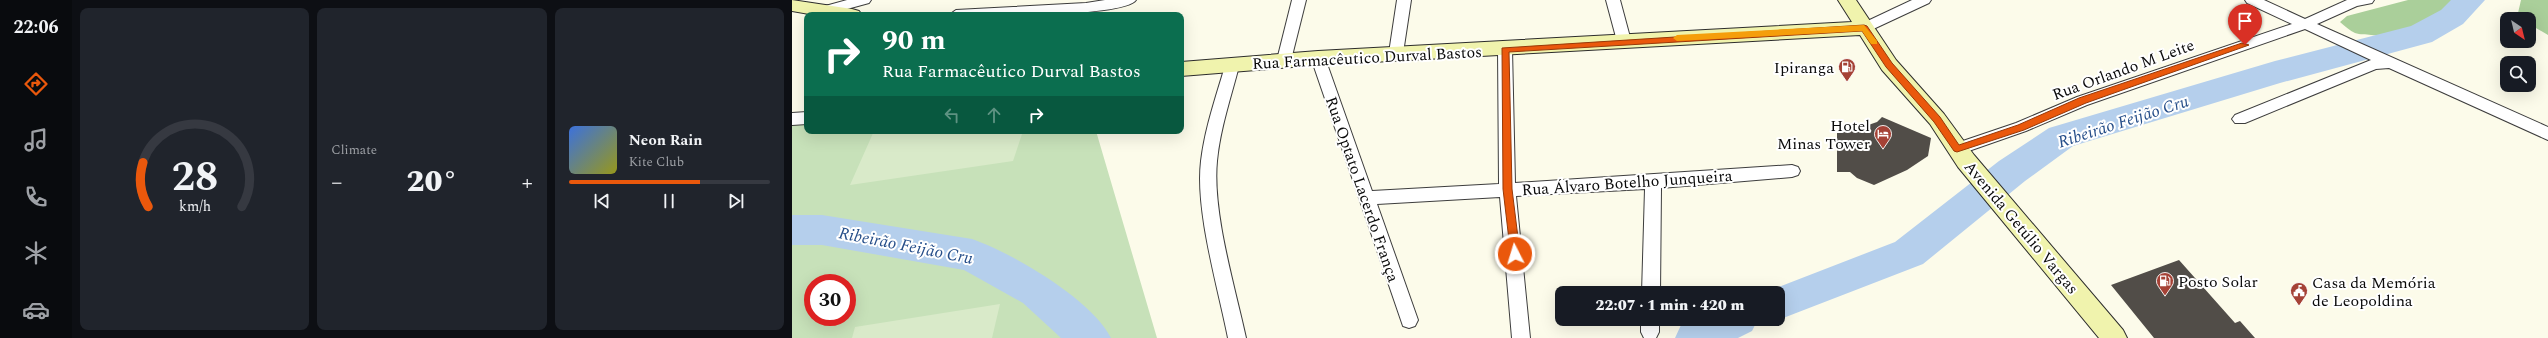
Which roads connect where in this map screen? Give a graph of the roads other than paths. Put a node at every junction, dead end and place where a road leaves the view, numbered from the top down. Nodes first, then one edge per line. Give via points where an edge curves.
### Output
1 (864, 0) edge
2 (1130, 0) edge
3 (1299, 0) edge
4 (1404, 0) edge
5 (1613, 0) edge
6 (1847, 0) edge
7 (1924, 0) edge
8 (2252, 0) edge
9 (2367, 0) edge
10 (792, 5) edge
11 (823, 12) joint
12 (1012, 12) edge
13 (2302, 25) junction
14 (1864, 28) junction
15 (1624, 41) junction
16 (1505, 50) junction
17 (1396, 53) junction
18 (1318, 58) junction
19 (1284, 60) junction
20 (2384, 60) junction
21 (1232, 66) junction
22 (1184, 69) edge
23 (2240, 119) dead end
24 (2548, 134) edge
25 (1962, 155) junction
26 (1792, 171) dead end
27 (1653, 182) junction
28 (1507, 189) junction
29 (1366, 198) junction
30 (1651, 286) edge
31 (1409, 320) dead end
32 (1237, 338) edge
33 (1521, 338) edge
34 (2114, 338) edge

1 - 11 street
2 - 12 street via 1086,8
3 - 19 street
4 - 17 street
5 - 15 street
6 - 14 main road, Avenida Getúlio Vargas
7 - 14 street
8 - 13 street
9 - 13 street, Rua Orlando M Leite via 2354,2
10 - 11 main road
13 - 20 street
13 - 25 street, Rua Orlando M Leite via 2082,101
14 - 15 main road, Rua Farmacêutico Durval Bastos
14 - 25 main road, Avenida Getúlio Vargas via 1889,65 1937,119
15 - 16 main road, Rua Farmacêutico Durval Bastos
16 - 17 main road, Rua Farmacêutico Durval Bastos
16 - 28 street
17 - 18 main road, Rua Farmacêutico Durval Bastos
18 - 19 main road, Rua Farmacêutico Durval Bastos
18 - 29 street, Rua Optato Lacerdo França
19 - 21 main road, Rua Farmacêutico Durval Bastos
20 - 23 street
20 - 24 street
21 - 22 main road, Rua Farmacêutico Durval Bastos
21 - 32 street via 1215,126 1209,162 1209,202
25 - 34 main road, Avenida Getúlio Vargas
26 - 27 street, Rua Álvaro Botelho Junqueira
27 - 28 street, Rua Álvaro Botelho Junqueira
27 - 30 street
28 - 29 street, Rua Álvaro Botelho Junqueira
28 - 33 street
29 - 31 street, Rua Optato Lacerdo França

